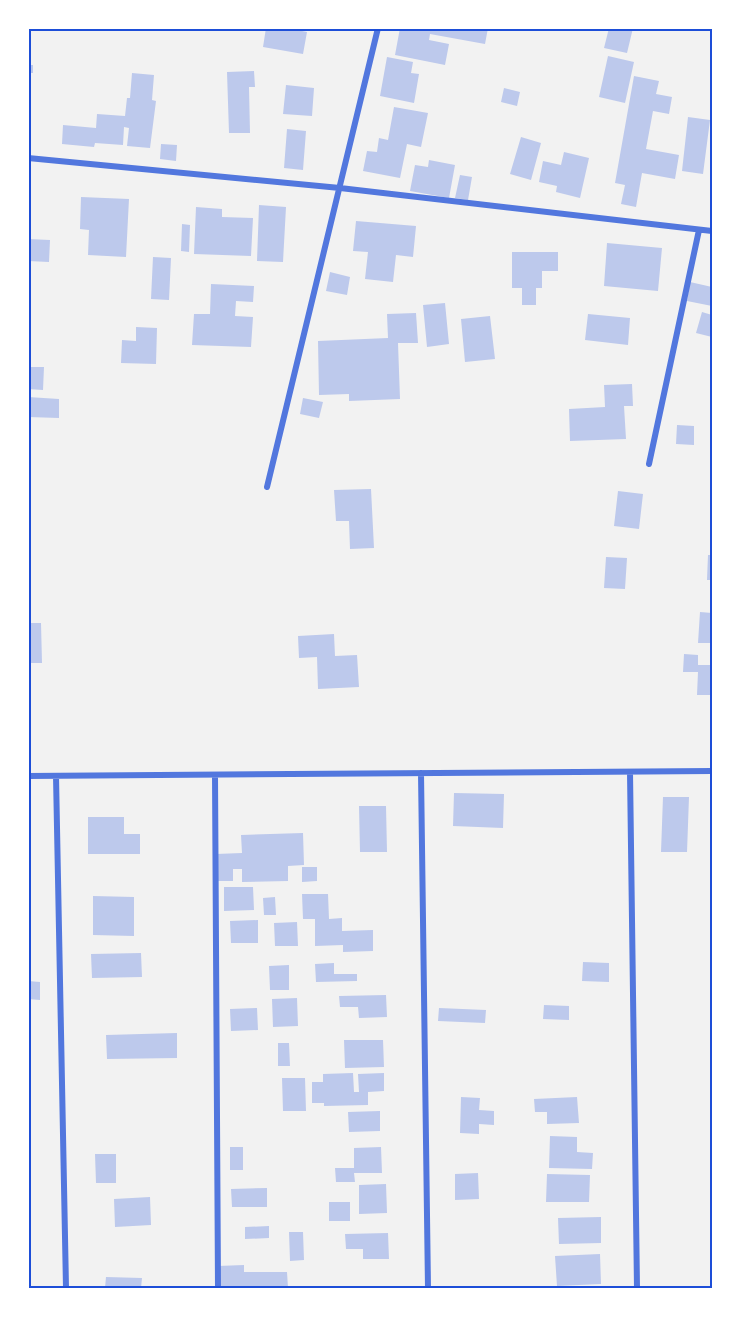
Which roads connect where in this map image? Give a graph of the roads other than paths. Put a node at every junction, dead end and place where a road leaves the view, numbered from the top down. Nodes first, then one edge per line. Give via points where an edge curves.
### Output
1 (378, 28) edge
2 (28, 158) edge
3 (340, 188) junction
4 (699, 230) junction
5 (712, 231) edge
6 (649, 464) dead end
7 (267, 487) dead end
8 (712, 771) edge
9 (630, 772) junction
10 (421, 773) junction
11 (215, 775) junction
12 (28, 776) edge
13 (56, 776) junction
14 (66, 1288) edge
15 (218, 1288) edge
16 (428, 1288) edge
17 (637, 1288) edge

1 - 3 street
2 - 3 street
3 - 4 street
3 - 7 street
4 - 5 street
4 - 6 street
8 - 9 street
9 - 10 street
9 - 17 street
10 - 11 street
10 - 16 street
11 - 13 street
11 - 15 street
12 - 13 street
13 - 14 street

